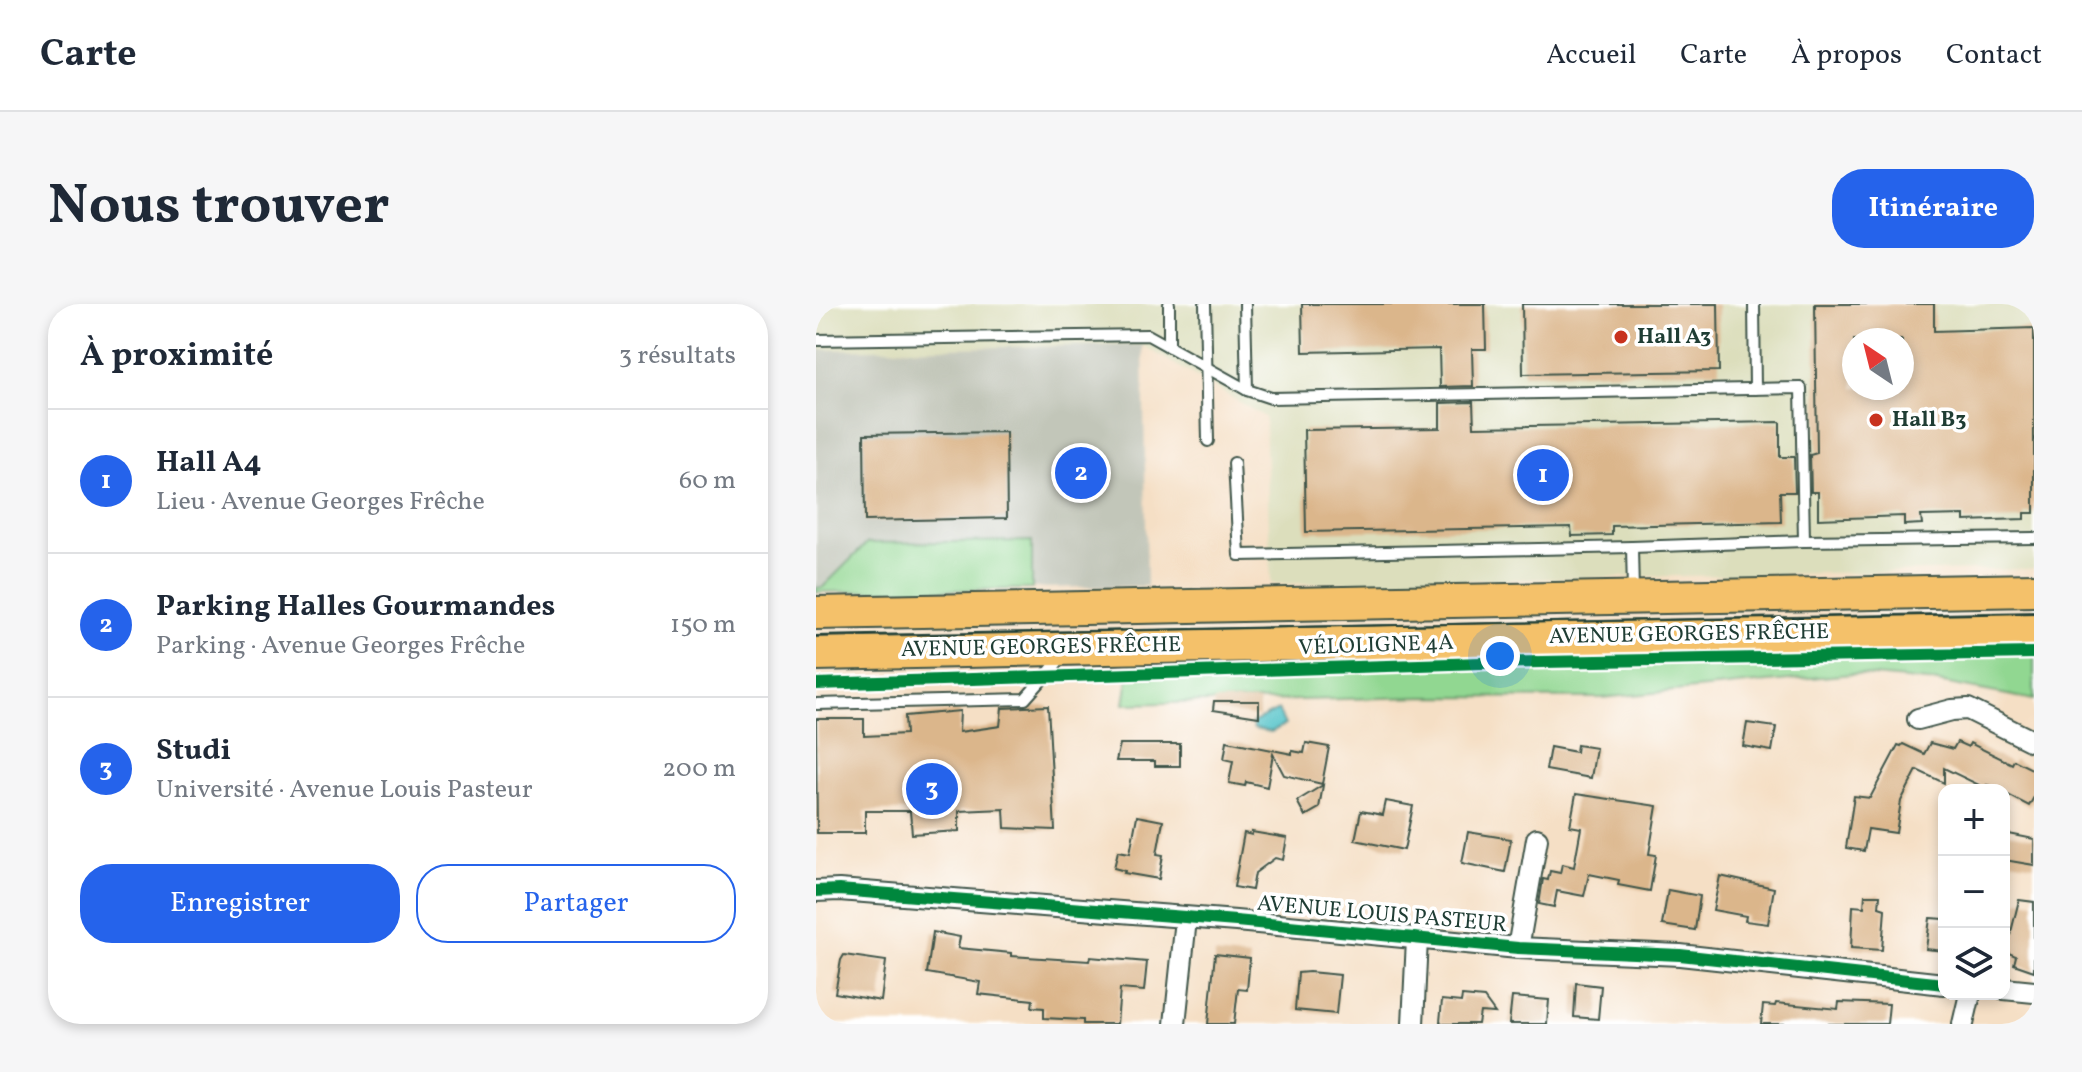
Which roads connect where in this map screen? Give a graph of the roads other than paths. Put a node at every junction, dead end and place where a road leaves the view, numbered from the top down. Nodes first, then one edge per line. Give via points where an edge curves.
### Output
1 (1169, 304) edge
2 (1205, 304) edge
3 (1245, 304) edge
4 (1754, 304) edge
5 (816, 340) edge
6 (1169, 347) junction
7 (1207, 368) junction
8 (1755, 389) junction
9 (1247, 390) junction
10 (1208, 441) dead end
11 (1234, 463) dead end
12 (2034, 538) edge
13 (1804, 541) junction
14 (1632, 547) junction
15 (2034, 590) edge
16 (1634, 598) junction
17 (816, 613) edge
18 (2034, 629) edge
19 (1070, 648) junction
20 (816, 654) edge
21 (816, 704) edge
22 (1918, 719) dead end
23 (2034, 742) edge
24 (1537, 839) dead end
25 (816, 891) edge
26 (1186, 919) junction
27 (1417, 939) junction
28 (1518, 948) junction
29 (1938, 983) edge
30 (2010, 990) edge
31 (2034, 992) edge
32 (1969, 1000) edge
33 (1175, 1024) edge
34 (1413, 1024) edge
35 (1963, 1024) edge

1 - 6 lane
2 - 7 lane
3 - 9 lane
4 - 8 lane
5 - 6 lane via 1134,334
6 - 7 lane
7 - 9 lane
7 - 10 lane
8 - 9 lane via 1271,398
8 - 13 lane via 1801,388
11 - 14 lane via 1239,555
12 - 13 lane
13 - 14 lane
14 - 16 lane
15 - 16 main road, AVENUE GEORGES FRÊCHE
16 - 17 main road, AVENUE GEORGES FRÊCHE
18 - 19 main road, AVENUE GEORGES FRÊCHE
19 - 20 main road, AVENUE GEORGES FRÊCHE
19 - 21 lane via 1025,699
22 - 23 street via 1968,709
24 - 28 street
25 - 26 street, AVENUE LOUIS PASTEUR
26 - 27 street, AVENUE LOUIS PASTEUR
26 - 33 street
27 - 28 street, AVENUE LOUIS PASTEUR
27 - 34 street
28 - 29 street, AVENUE LOUIS PASTEUR via 1680,955
30 - 31 street
32 - 35 street

